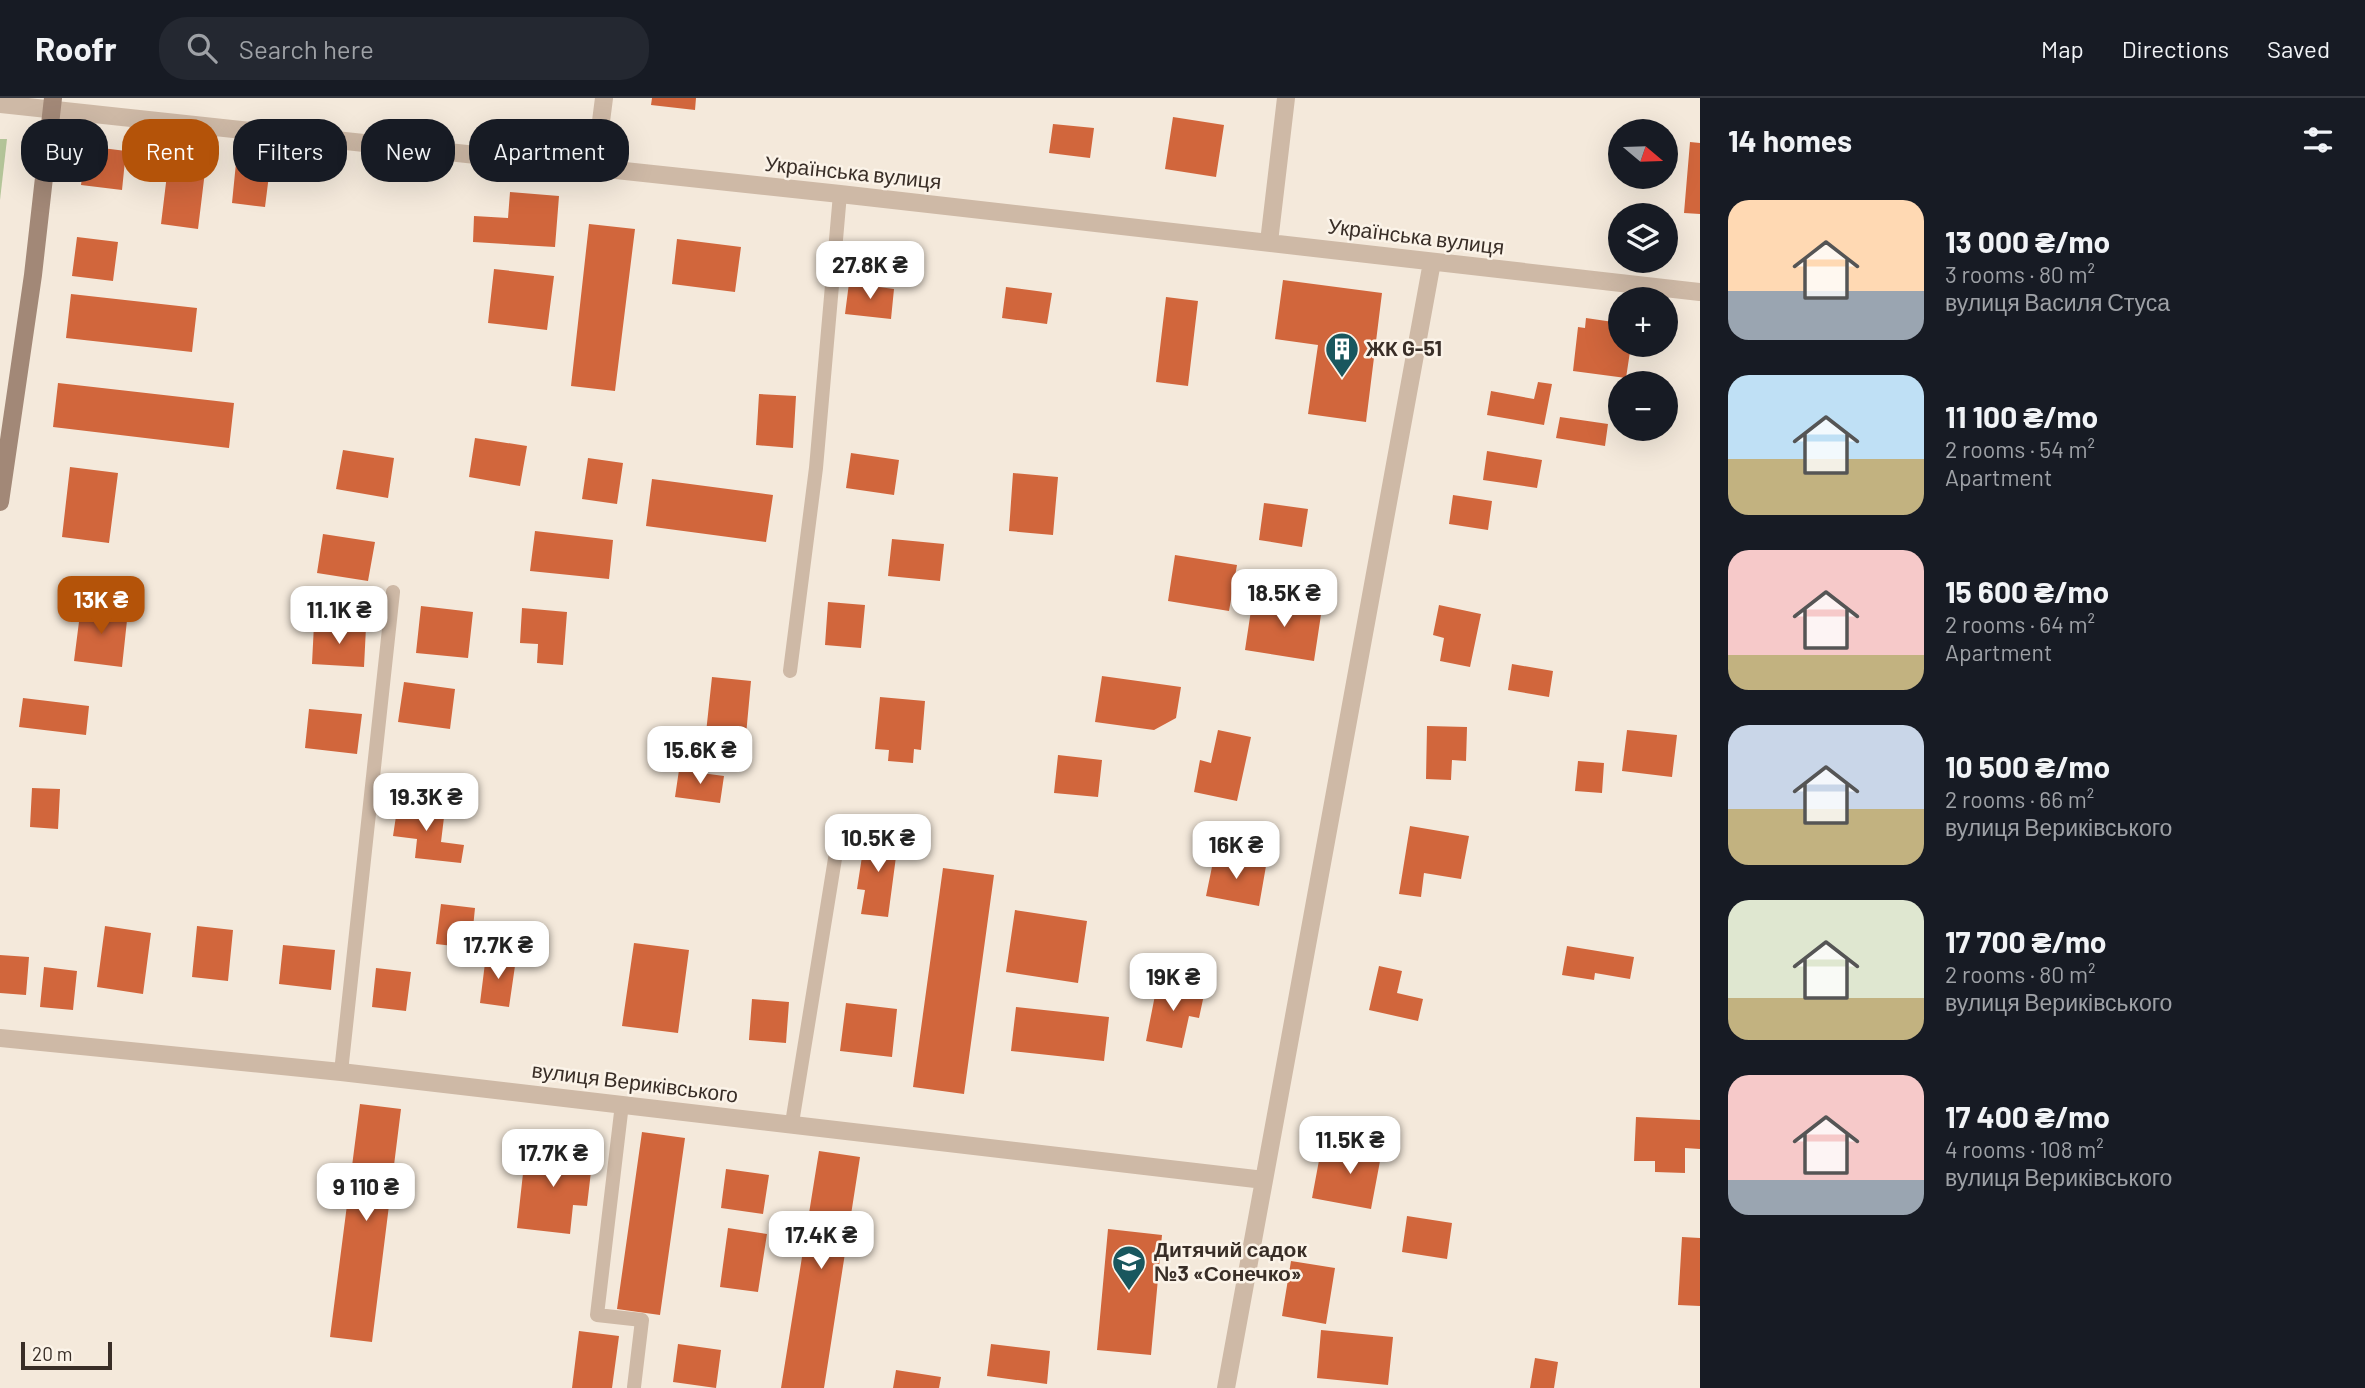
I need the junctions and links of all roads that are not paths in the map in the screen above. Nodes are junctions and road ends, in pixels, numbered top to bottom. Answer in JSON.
{"nodes":[{"id":1,"x":604,"y":98,"type":"edge"},
{"id":2,"x":1286,"y":98,"type":"edge"},
{"id":3,"x":0,"y":104,"type":"edge"},
{"id":4,"x":53,"y":104,"type":"edge"},
{"id":5,"x":601,"y":119,"type":"edge"},
{"id":6,"x":469,"y":153,"type":"edge"},
{"id":7,"x":629,"y":172,"type":"edge"},
{"id":8,"x":840,"y":194,"type":"junction"},
{"id":9,"x":1269,"y":243,"type":"junction"},
{"id":10,"x":1432,"y":262,"type":"junction"},
{"id":11,"x":1700,"y":292,"type":"edge"},
{"id":12,"x":0,"y":502,"type":"edge"},
{"id":13,"x":393,"y":592,"type":"dead end"},
{"id":14,"x":790,"y":671,"type":"dead end"},
{"id":15,"x":839,"y":834,"type":"dead end"},
{"id":16,"x":0,"y":1038,"type":"edge"},
{"id":17,"x":341,"y":1072,"type":"junction"},
{"id":18,"x":622,"y":1104,"type":"junction"},
{"id":19,"x":792,"y":1123,"type":"junction"},
{"id":20,"x":1265,"y":1180,"type":"junction"},
{"id":21,"x":634,"y":1387,"type":"edge"},
{"id":22,"x":1226,"y":1388,"type":"edge"}],
"edges":[{"from":1,"to":5,"type":"street"},
{"from":2,"to":9,"type":"street"},
{"from":3,"to":4,"type":"street","name":"Українська вулиця"},
{"from":4,"to":6,"type":"street","name":"Українська вулиця"},
{"from":4,"to":12,"type":"street"},
{"from":7,"to":8,"type":"street","name":"Українська вулиця"},
{"from":8,"to":9,"type":"street","name":"Українська вулиця"},
{"from":8,"to":14,"type":"lane"},
{"from":9,"to":10,"type":"street","name":"Українська вулиця"},
{"from":10,"to":11,"type":"street","name":"Українська вулиця"},
{"from":10,"to":20,"type":"street"},
{"from":13,"to":17,"type":"lane"},
{"from":15,"to":19,"type":"lane"},
{"from":16,"to":17,"type":"street","name":"вулиця Вериківського"},
{"from":17,"to":18,"type":"street","name":"вулиця Вериківського"},
{"from":18,"to":19,"type":"street","name":"вулиця Вериківського"},
{"from":18,"to":21,"type":"lane"},
{"from":19,"to":20,"type":"street","name":"вулиця Вериківського"},
{"from":20,"to":22,"type":"street"}]}
